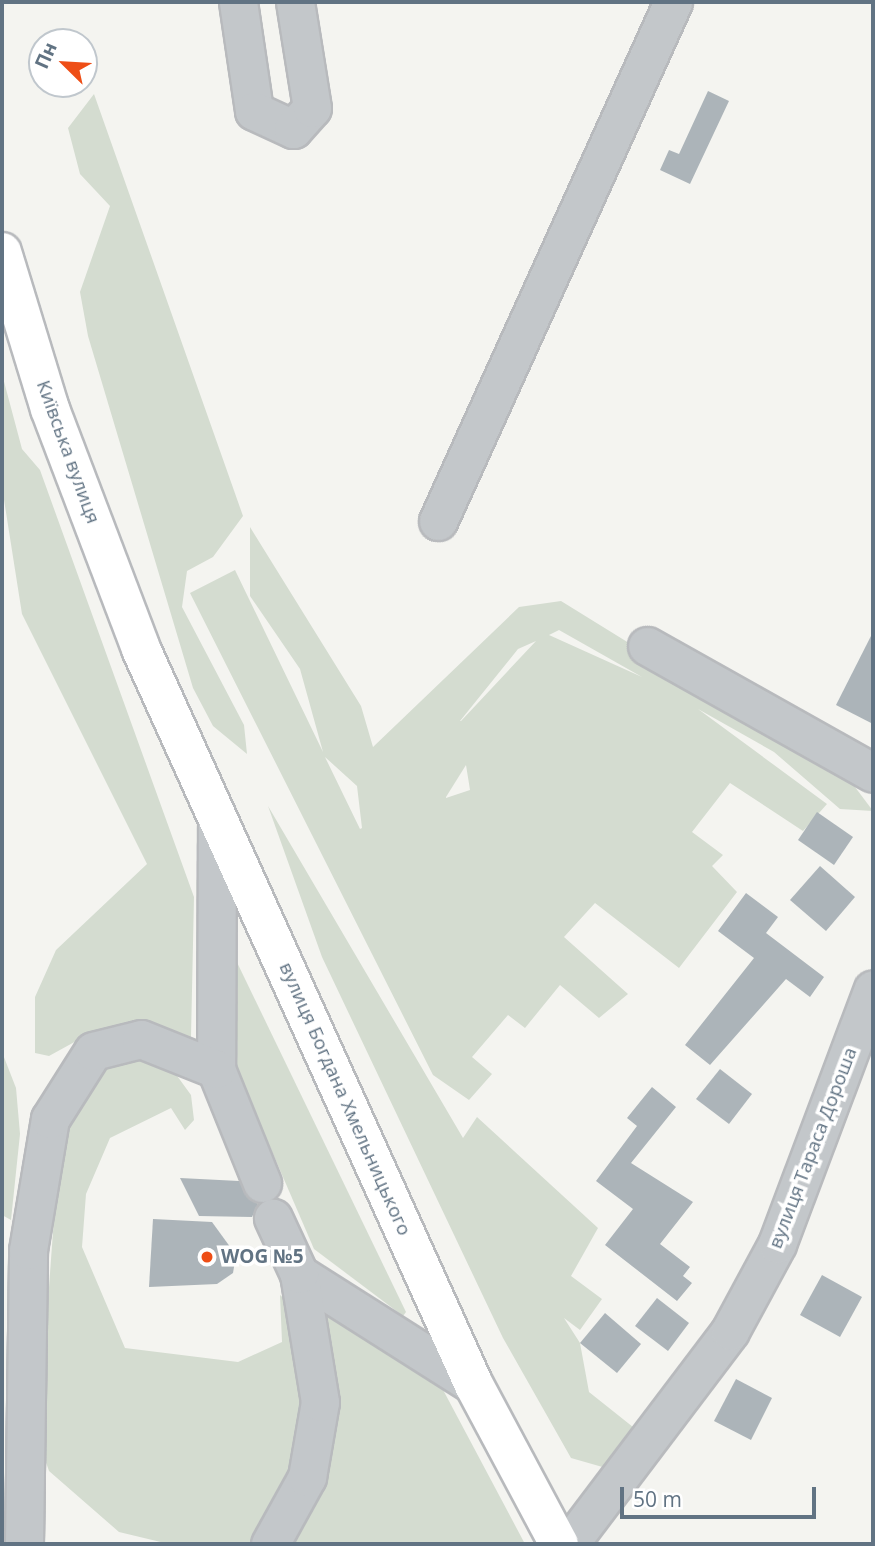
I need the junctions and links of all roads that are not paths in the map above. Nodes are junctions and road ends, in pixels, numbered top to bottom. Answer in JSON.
{"nodes":[{"id":1,"x":238,"y":2,"type":"edge"},
{"id":2,"x":295,"y":2,"type":"edge"},
{"id":3,"x":673,"y":2,"type":"edge"},
{"id":4,"x":2,"y":252,"type":"edge"},
{"id":5,"x":438,"y":521,"type":"dead end"},
{"id":6,"x":647,"y":646,"type":"dead end"},
{"id":7,"x":141,"y":649,"type":"joint"},
{"id":8,"x":873,"y":773,"type":"edge"},
{"id":9,"x":217,"y":817,"type":"junction"},
{"id":10,"x":873,"y":989,"type":"edge"},
{"id":11,"x":216,"y":1069,"type":"junction"},
{"id":12,"x":262,"y":1183,"type":"dead end"},
{"id":13,"x":273,"y":1218,"type":"dead end"},
{"id":14,"x":15,"y":1241,"type":"edge"},
{"id":15,"x":299,"y":1274,"type":"junction"},
{"id":16,"x":474,"y":1385,"type":"junction"},
{"id":17,"x":24,"y":1544,"type":"edge"},
{"id":18,"x":270,"y":1544,"type":"edge"},
{"id":19,"x":559,"y":1544,"type":"edge"},
{"id":20,"x":569,"y":1544,"type":"edge"}],
"edges":[{"from":1,"to":2,"type":"street"},
{"from":3,"to":5,"type":"street"},
{"from":4,"to":7,"type":"highway","name":"Київська вулиця"},
{"from":6,"to":8,"type":"street"},
{"from":7,"to":9,"type":"highway","name":"вулиця Богдана Хмельницького"},
{"from":9,"to":11,"type":"street"},
{"from":9,"to":16,"type":"highway","name":"вулиця Богдана Хмельницького"},
{"from":10,"to":20,"type":"street","name":"вулиця Тараса Дороша"},
{"from":11,"to":12,"type":"street"},
{"from":11,"to":14,"type":"street"},
{"from":13,"to":15,"type":"street"},
{"from":14,"to":17,"type":"street"},
{"from":15,"to":16,"type":"street"},
{"from":15,"to":18,"type":"street"},
{"from":16,"to":19,"type":"highway","name":"вулиця Богдана Хмельницького"}]}
